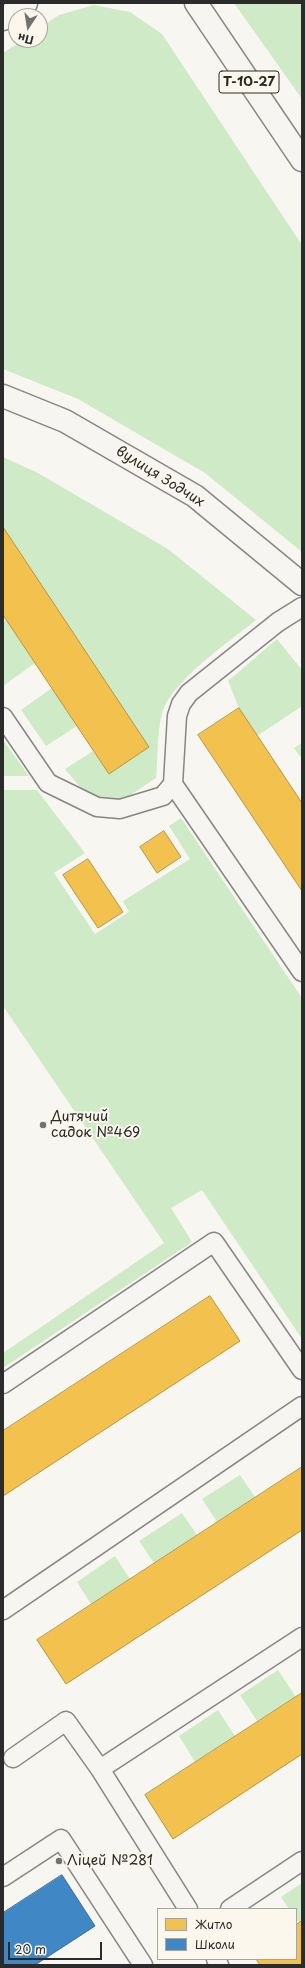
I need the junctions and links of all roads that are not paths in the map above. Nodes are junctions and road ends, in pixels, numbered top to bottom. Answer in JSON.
{"nodes":[{"id":1,"x":26,"y":3,"type":"edge"},
{"id":2,"x":196,"y":3,"type":"edge"},
{"id":3,"x":3,"y":19,"type":"edge"},
{"id":4,"x":302,"y":160,"type":"edge"},
{"id":5,"x":3,"y":396,"type":"edge"},
{"id":6,"x":302,"y":584,"type":"edge"},
{"id":7,"x":302,"y":607,"type":"edge"},
{"id":8,"x":3,"y":717,"type":"edge"},
{"id":9,"x":173,"y":784,"type":"junction"},
{"id":10,"x":302,"y":972,"type":"edge"},
{"id":11,"x":302,"y":1370,"type":"edge"},
{"id":12,"x":3,"y":1384,"type":"edge"},
{"id":13,"x":302,"y":1406,"type":"edge"},
{"id":14,"x":3,"y":1610,"type":"edge"},
{"id":15,"x":302,"y":1637,"type":"edge"},
{"id":16,"x":14,"y":1758,"type":"dead end"},
{"id":17,"x":100,"y":1769,"type":"junction"},
{"id":18,"x":302,"y":1861,"type":"edge"},
{"id":19,"x":3,"y":1877,"type":"edge"},
{"id":20,"x":187,"y":1908,"type":"edge"},
{"id":21,"x":232,"y":1908,"type":"edge"},
{"id":22,"x":143,"y":1965,"type":"edge"}],
"edges":[{"from":1,"to":3,"type":"main road"},
{"from":2,"to":4,"type":"main road","number":"Т-10-27"},
{"from":5,"to":6,"type":"main road","name":"вулиця Зодчих"},
{"from":7,"to":9,"type":"lane"},
{"from":8,"to":9,"type":"lane"},
{"from":9,"to":10,"type":"lane"},
{"from":11,"to":12,"type":"lane"},
{"from":13,"to":14,"type":"lane"},
{"from":15,"to":17,"type":"lane"},
{"from":16,"to":17,"type":"lane"},
{"from":17,"to":20,"type":"lane"},
{"from":18,"to":21,"type":"lane"},
{"from":19,"to":22,"type":"lane"}]}
